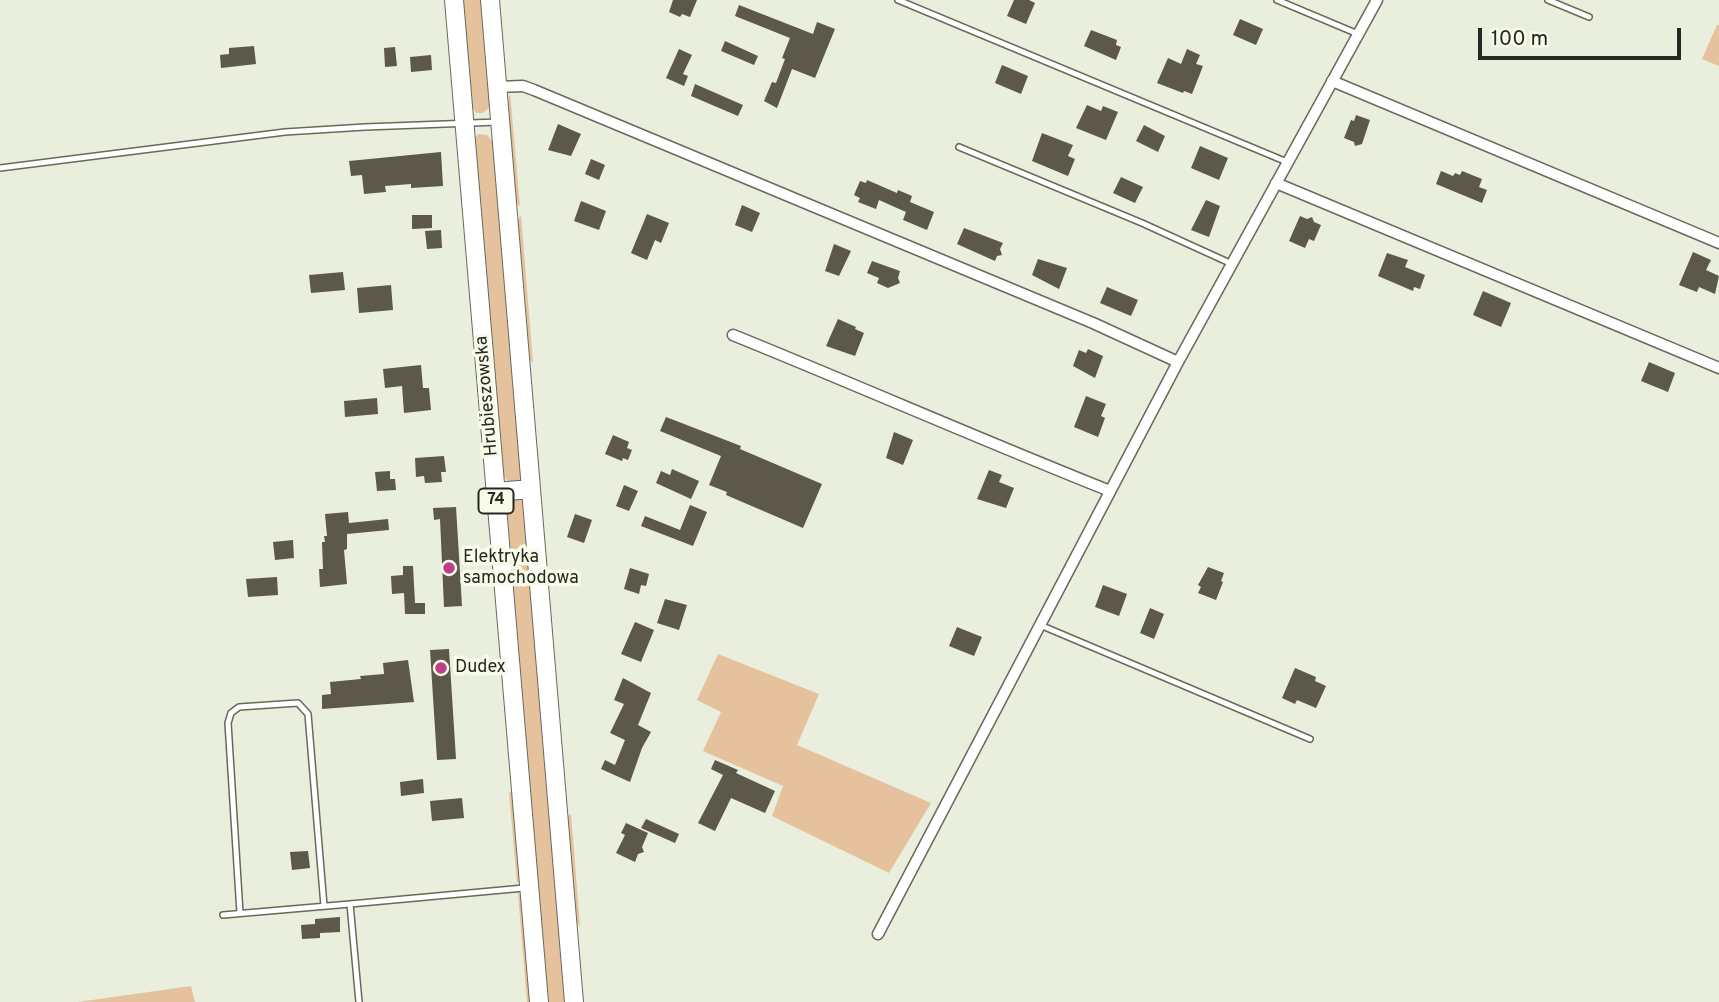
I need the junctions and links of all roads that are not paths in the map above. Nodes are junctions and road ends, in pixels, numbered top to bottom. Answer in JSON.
{"nodes":[{"id":1,"x":454,"y":0,"type":"edge"},
{"id":2,"x":490,"y":0,"type":"edge"},
{"id":3,"x":898,"y":0,"type":"edge"},
{"id":4,"x":1277,"y":0,"type":"edge"},
{"id":5,"x":1377,"y":0,"type":"edge"},
{"id":6,"x":1548,"y":0,"type":"edge"},
{"id":7,"x":1589,"y":17,"type":"dead end"},
{"id":8,"x":1358,"y":34,"type":"junction"},
{"id":9,"x":1332,"y":81,"type":"junction"},
{"id":10,"x":497,"y":87,"type":"junction"},
{"id":11,"x":500,"y":122,"type":"junction"},
{"id":12,"x":465,"y":124,"type":"junction"},
{"id":13,"x":959,"y":147,"type":"dead end"},
{"id":14,"x":1287,"y":162,"type":"junction"},
{"id":15,"x":0,"y":167,"type":"edge"},
{"id":16,"x":1276,"y":183,"type":"junction"},
{"id":17,"x":1719,"y":243,"type":"edge"},
{"id":18,"x":1232,"y":264,"type":"junction"},
{"id":19,"x":733,"y":335,"type":"dead end"},
{"id":20,"x":1178,"y":362,"type":"junction"},
{"id":21,"x":1719,"y":368,"type":"edge"},
{"id":22,"x":531,"y":489,"type":"junction"},
{"id":23,"x":1110,"y":491,"type":"junction"},
{"id":24,"x":496,"y":492,"type":"junction"},
{"id":25,"x":1040,"y":625,"type":"junction"},
{"id":26,"x":1310,"y":739,"type":"dead end"},
{"id":27,"x":529,"y":887,"type":"junction"},
{"id":28,"x":350,"y":904,"type":"junction"},
{"id":29,"x":324,"y":906,"type":"junction"},
{"id":30,"x":240,"y":913,"type":"junction"},
{"id":31,"x":223,"y":915,"type":"dead end"},
{"id":32,"x":878,"y":934,"type":"dead end"},
{"id":33,"x":359,"y":1002,"type":"edge"},
{"id":34,"x":539,"y":1002,"type":"edge"},
{"id":35,"x":574,"y":1002,"type":"edge"}],
"edges":[{"from":1,"to":12,"type":"main road","name":"Hrubieszowska","number":"74"},
{"from":2,"to":10,"type":"main road","name":"Hrubieszowska","number":"74"},
{"from":3,"to":14,"type":"lane"},
{"from":4,"to":8,"type":"lane"},
{"from":5,"to":8,"type":"street"},
{"from":6,"to":7,"type":"lane"},
{"from":8,"to":9,"type":"street"},
{"from":9,"to":14,"type":"street"},
{"from":9,"to":17,"type":"street"},
{"from":10,"to":11,"type":"main road","name":"Hrubieszowska","number":"74"},
{"from":10,"to":20,"type":"street"},
{"from":11,"to":12,"type":"lane"},
{"from":11,"to":22,"type":"main road","name":"Hrubieszowska","number":"74"},
{"from":12,"to":15,"type":"lane"},
{"from":12,"to":24,"type":"main road","name":"Hrubieszowska","number":"74"},
{"from":13,"to":18,"type":"lane"},
{"from":14,"to":16,"type":"street"},
{"from":16,"to":18,"type":"street"},
{"from":16,"to":21,"type":"street"},
{"from":18,"to":20,"type":"street"},
{"from":19,"to":23,"type":"street"},
{"from":20,"to":23,"type":"street"},
{"from":22,"to":24,"type":"main road"},
{"from":22,"to":35,"type":"main road","name":"Hrubieszowska","number":"74"},
{"from":23,"to":25,"type":"street"},
{"from":24,"to":27,"type":"main road","name":"Hrubieszowska","number":"74"},
{"from":25,"to":26,"type":"lane"},
{"from":25,"to":32,"type":"street"},
{"from":27,"to":28,"type":"lane"},
{"from":27,"to":34,"type":"main road","name":"Hrubieszowska","number":"74"},
{"from":28,"to":29,"type":"lane"},
{"from":28,"to":33,"type":"lane"},
{"from":29,"to":30,"type":"lane"},
{"from":29,"to":30,"type":"lane"},
{"from":30,"to":31,"type":"lane"}]}
